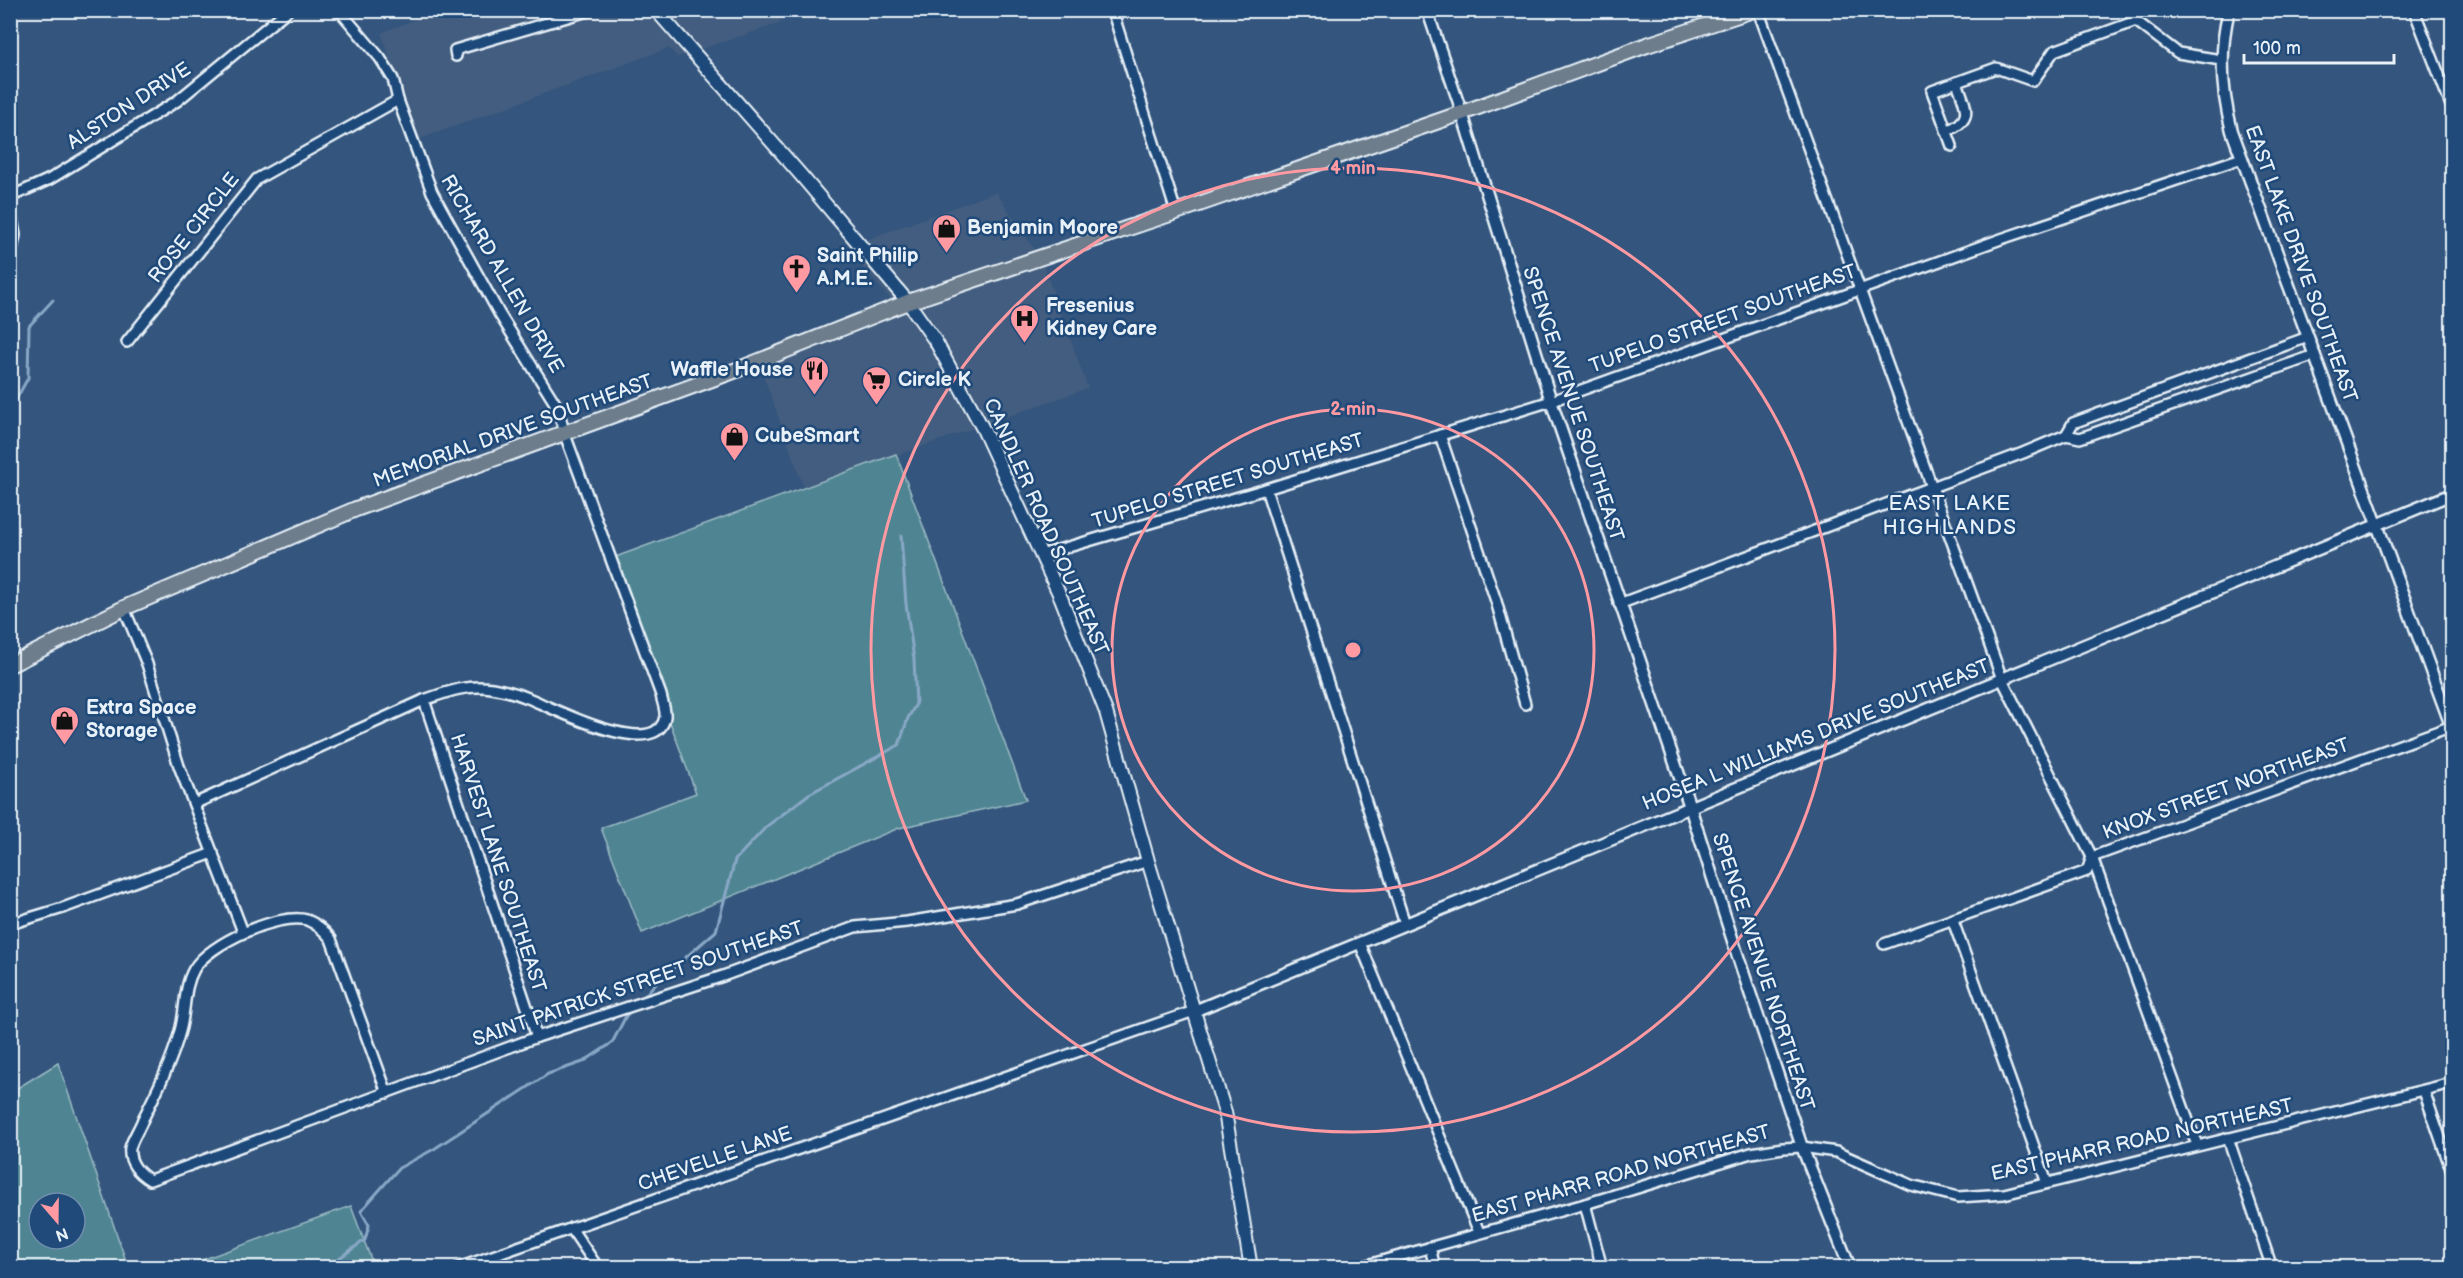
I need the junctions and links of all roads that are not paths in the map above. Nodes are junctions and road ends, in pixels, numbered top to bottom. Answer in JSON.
{"nodes":[{"id":1,"x":288,"y":10,"type":"edge"},
{"id":2,"x":339,"y":10,"type":"edge"},
{"id":3,"x":591,"y":10,"type":"edge"},
{"id":4,"x":656,"y":10,"type":"edge"},
{"id":5,"x":1112,"y":10,"type":"edge"},
{"id":6,"x":1427,"y":10,"type":"edge"},
{"id":7,"x":1755,"y":10,"type":"edge"},
{"id":8,"x":2229,"y":10,"type":"edge"},
{"id":9,"x":2414,"y":10,"type":"edge"},
{"id":10,"x":456,"y":56,"type":"dead end"},
{"id":11,"x":2221,"y":60,"type":"junction"},
{"id":12,"x":1957,"y":82,"type":"junction"},
{"id":13,"x":2451,"y":98,"type":"edge"},
{"id":14,"x":398,"y":100,"type":"junction"},
{"id":15,"x":2452,"y":108,"type":"edge"},
{"id":16,"x":1462,"y":113,"type":"junction"},
{"id":17,"x":1946,"y":131,"type":"junction"},
{"id":18,"x":1952,"y":146,"type":"dead end"},
{"id":19,"x":2242,"y":158,"type":"junction"},
{"id":20,"x":10,"y":196,"type":"edge"},
{"id":21,"x":10,"y":207,"type":"edge"},
{"id":22,"x":1176,"y":212,"type":"junction"},
{"id":23,"x":10,"y":261,"type":"edge"},
{"id":24,"x":1861,"y":288,"type":"junction"},
{"id":25,"x":908,"y":302,"type":"junction"},
{"id":26,"x":2308,"y":337,"type":"junction"},
{"id":27,"x":127,"y":342,"type":"dead end"},
{"id":28,"x":2315,"y":355,"type":"junction"},
{"id":29,"x":1551,"y":401,"type":"junction"},
{"id":30,"x":564,"y":432,"type":"junction"},
{"id":31,"x":1440,"y":435,"type":"junction"},
{"id":32,"x":2066,"y":435,"type":"junction"},
{"id":33,"x":1933,"y":486,"type":"junction"},
{"id":34,"x":1266,"y":489,"type":"junction"},
{"id":35,"x":2452,"y":494,"type":"edge"},
{"id":36,"x":2377,"y":524,"type":"junction"},
{"id":37,"x":1041,"y":555,"type":"junction"},
{"id":38,"x":1619,"y":604,"type":"junction"},
{"id":39,"x":124,"y":608,"type":"junction"},
{"id":40,"x":10,"y":665,"type":"edge"},
{"id":41,"x":2002,"y":679,"type":"junction"},
{"id":42,"x":424,"y":700,"type":"junction"},
{"id":43,"x":1525,"y":704,"type":"dead end"},
{"id":44,"x":2452,"y":727,"type":"edge"},
{"id":45,"x":194,"y":804,"type":"junction"},
{"id":46,"x":1690,"y":807,"type":"junction"},
{"id":47,"x":213,"y":853,"type":"junction"},
{"id":48,"x":2092,"y":857,"type":"junction"},
{"id":49,"x":1148,"y":861,"type":"junction"},
{"id":50,"x":1953,"y":921,"type":"junction"},
{"id":51,"x":10,"y":924,"type":"edge"},
{"id":52,"x":1405,"y":924,"type":"junction"},
{"id":53,"x":243,"y":932,"type":"junction"},
{"id":54,"x":1360,"y":943,"type":"junction"},
{"id":55,"x":1884,"y":944,"type":"dead end"},
{"id":56,"x":1194,"y":1011,"type":"junction"},
{"id":57,"x":537,"y":1037,"type":"junction"},
{"id":58,"x":2452,"y":1083,"type":"edge"},
{"id":59,"x":2424,"y":1091,"type":"junction"},
{"id":60,"x":387,"y":1093,"type":"junction"},
{"id":61,"x":2228,"y":1138,"type":"junction"},
{"id":62,"x":2197,"y":1145,"type":"junction"},
{"id":63,"x":1802,"y":1148,"type":"junction"},
{"id":64,"x":2452,"y":1172,"type":"edge"},
{"id":65,"x":2047,"y":1183,"type":"junction"},
{"id":66,"x":1585,"y":1203,"type":"junction"},
{"id":67,"x":571,"y":1228,"type":"junction"},
{"id":68,"x":1479,"y":1232,"type":"junction"},
{"id":69,"x":1430,"y":1247,"type":"junction"},
{"id":70,"x":458,"y":1268,"type":"edge"},
{"id":71,"x":598,"y":1268,"type":"edge"},
{"id":72,"x":1251,"y":1268,"type":"edge"},
{"id":73,"x":1357,"y":1268,"type":"edge"},
{"id":74,"x":1435,"y":1268,"type":"edge"},
{"id":75,"x":1602,"y":1268,"type":"edge"},
{"id":76,"x":1850,"y":1268,"type":"edge"},
{"id":77,"x":2272,"y":1268,"type":"edge"}],
"edges":[{"from":1,"to":20,"type":"street","name":"ALSTON DRIVE"},
{"from":2,"to":14,"type":"street","name":"RICHARD ALLEN DRIVE"},
{"from":3,"to":10,"type":"street"},
{"from":4,"to":25,"type":"main road","name":"CANDLER ROAD SOUTHEAST"},
{"from":5,"to":22,"type":"street"},
{"from":6,"to":16,"type":"street","name":"SPENCE AVENUE SOUTHEAST"},
{"from":7,"to":16,"type":"main road","name":"MEMORIAL DRIVE SOUTHEAST"},
{"from":7,"to":24,"type":"street"},
{"from":8,"to":11,"type":"street","name":"EAST LAKE DRIVE SOUTHEAST"},
{"from":9,"to":13,"type":"street"},
{"from":11,"to":12,"type":"street"},
{"from":11,"to":19,"type":"street","name":"EAST LAKE DRIVE SOUTHEAST"},
{"from":12,"to":17,"type":"street"},
{"from":12,"to":17,"type":"street"},
{"from":13,"to":15,"type":"street"},
{"from":14,"to":27,"type":"street","name":"ROSE CIRCLE"},
{"from":14,"to":30,"type":"street","name":"RICHARD ALLEN DRIVE"},
{"from":16,"to":22,"type":"main road","name":"MEMORIAL DRIVE SOUTHEAST"},
{"from":16,"to":29,"type":"street","name":"SPENCE AVENUE SOUTHEAST"},
{"from":17,"to":18,"type":"street"},
{"from":19,"to":24,"type":"street","name":"TUPELO STREET SOUTHEAST"},
{"from":19,"to":26,"type":"street","name":"EAST LAKE DRIVE SOUTHEAST"},
{"from":21,"to":23,"type":"street"},
{"from":22,"to":25,"type":"main road","name":"MEMORIAL DRIVE SOUTHEAST"},
{"from":24,"to":29,"type":"street","name":"TUPELO STREET SOUTHEAST"},
{"from":24,"to":33,"type":"street"},
{"from":25,"to":30,"type":"main road","name":"MEMORIAL DRIVE SOUTHEAST"},
{"from":25,"to":37,"type":"main road","name":"CANDLER ROAD SOUTHEAST"},
{"from":26,"to":28,"type":"street","name":"EAST LAKE DRIVE SOUTHEAST"},
{"from":26,"to":32,"type":"street"},
{"from":28,"to":32,"type":"street"},
{"from":28,"to":36,"type":"street","name":"EAST LAKE DRIVE SOUTHEAST"},
{"from":29,"to":31,"type":"street","name":"TUPELO STREET SOUTHEAST"},
{"from":29,"to":38,"type":"street","name":"SPENCE AVENUE SOUTHEAST"},
{"from":30,"to":39,"type":"main road","name":"MEMORIAL DRIVE SOUTHEAST"},
{"from":30,"to":42,"type":"street","name":"RICHARD ALLEN DRIVE"},
{"from":31,"to":34,"type":"street","name":"TUPELO STREET SOUTHEAST"},
{"from":31,"to":43,"type":"street"},
{"from":32,"to":33,"type":"street"},
{"from":33,"to":38,"type":"street"},
{"from":33,"to":41,"type":"street"},
{"from":34,"to":37,"type":"street","name":"TUPELO STREET SOUTHEAST"},
{"from":34,"to":52,"type":"street"},
{"from":35,"to":36,"type":"street","name":"HOSEA L WILLIAMS DRIVE SOUTHEAST"},
{"from":36,"to":41,"type":"street","name":"HOSEA L WILLIAMS DRIVE SOUTHEAST"},
{"from":36,"to":44,"type":"street","name":"EAST LAKE DRIVE SOUTHEAST"},
{"from":37,"to":49,"type":"main road","name":"CANDLER ROAD SOUTHEAST"},
{"from":38,"to":46,"type":"street","name":"SPENCE AVENUE SOUTHEAST"},
{"from":39,"to":40,"type":"main road","name":"MEMORIAL DRIVE SOUTHEAST"},
{"from":39,"to":45,"type":"street"},
{"from":41,"to":46,"type":"street","name":"HOSEA L WILLIAMS DRIVE SOUTHEAST"},
{"from":41,"to":48,"type":"street"},
{"from":42,"to":45,"type":"street"},
{"from":42,"to":57,"type":"street","name":"HARVEST LANE SOUTHEAST"},
{"from":44,"to":48,"type":"street","name":"KNOX STREET NORTHEAST"},
{"from":45,"to":47,"type":"street"},
{"from":46,"to":52,"type":"street","name":"HOSEA L WILLIAMS DRIVE SOUTHEAST"},
{"from":46,"to":63,"type":"street","name":"SPENCE AVENUE NORTHEAST"},
{"from":47,"to":51,"type":"street"},
{"from":47,"to":53,"type":"street"},
{"from":48,"to":50,"type":"street","name":"KNOX STREET NORTHEAST"},
{"from":48,"to":62,"type":"street"},
{"from":49,"to":56,"type":"main road","name":"CANDLER ROAD SOUTHEAST"},
{"from":49,"to":57,"type":"street","name":"SAINT PATRICK STREET SOUTHEAST"},
{"from":50,"to":55,"type":"street","name":"KNOX STREET NORTHEAST"},
{"from":50,"to":65,"type":"street"},
{"from":52,"to":54,"type":"street","name":"HOSEA L WILLIAMS DRIVE SOUTHEAST"},
{"from":53,"to":60,"type":"street"},
{"from":53,"to":60,"type":"street","name":"SAINT PATRICK STREET SOUTHEAST"},
{"from":54,"to":56,"type":"street","name":"HOSEA L WILLIAMS DRIVE SOUTHEAST"},
{"from":54,"to":68,"type":"street"},
{"from":56,"to":67,"type":"street","name":"CHEVELLE LANE"},
{"from":56,"to":72,"type":"main road","name":"CANDLER ROAD SOUTHEAST"},
{"from":57,"to":60,"type":"street","name":"SAINT PATRICK STREET SOUTHEAST"},
{"from":58,"to":59,"type":"street","name":"EAST PHARR ROAD NORTHEAST"},
{"from":59,"to":61,"type":"street","name":"EAST PHARR ROAD NORTHEAST"},
{"from":59,"to":64,"type":"street"},
{"from":61,"to":62,"type":"street","name":"EAST PHARR ROAD NORTHEAST"},
{"from":61,"to":77,"type":"street"},
{"from":62,"to":65,"type":"street","name":"EAST PHARR ROAD NORTHEAST"},
{"from":63,"to":65,"type":"street","name":"EAST PHARR ROAD NORTHEAST"},
{"from":63,"to":66,"type":"street","name":"EAST PHARR ROAD NORTHEAST"},
{"from":63,"to":76,"type":"street","name":"SPENCE AVENUE NORTHEAST"},
{"from":66,"to":68,"type":"street","name":"EAST PHARR ROAD NORTHEAST"},
{"from":66,"to":75,"type":"street"},
{"from":67,"to":70,"type":"street","name":"CHEVELLE LANE"},
{"from":67,"to":71,"type":"street"},
{"from":68,"to":69,"type":"street","name":"EAST PHARR ROAD NORTHEAST"},
{"from":69,"to":73,"type":"street","name":"EAST PHARR ROAD NORTHEAST"},
{"from":69,"to":74,"type":"street"}]}
